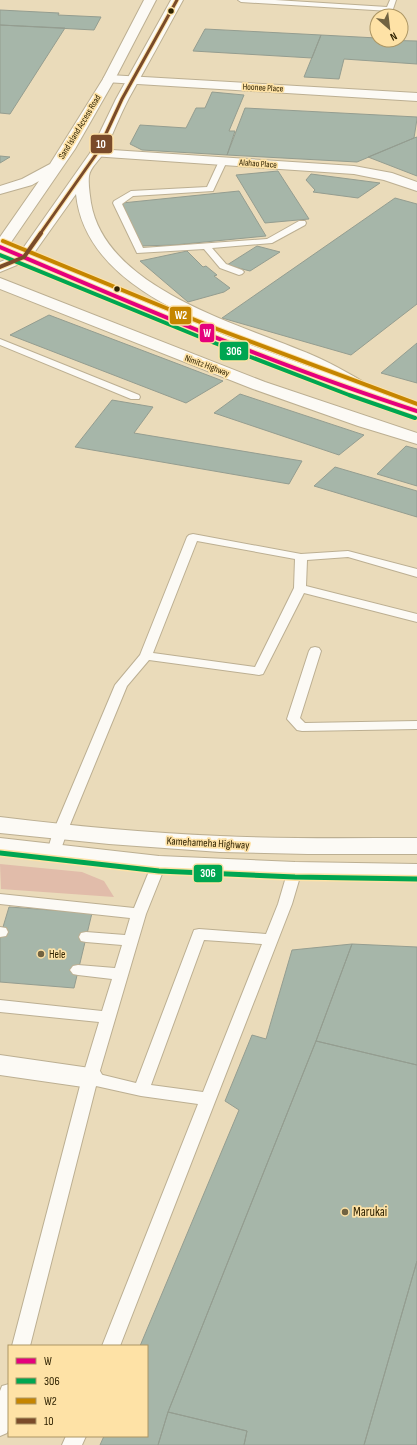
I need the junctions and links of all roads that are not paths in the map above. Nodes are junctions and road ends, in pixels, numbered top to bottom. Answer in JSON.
{"nodes":[{"id":1,"x":150,"y":0,"type":"edge"},
{"id":2,"x":178,"y":0,"type":"edge"},
{"id":3,"x":241,"y":0,"type":"edge"},
{"id":4,"x":394,"y":0,"type":"edge"},
{"id":5,"x":144,"y":62,"type":"junction"},
{"id":6,"x":109,"y":79,"type":"junction"},
{"id":7,"x":134,"y":81,"type":"junction"},
{"id":8,"x":178,"y":84,"type":"junction"},
{"id":9,"x":417,"y":97,"type":"edge"},
{"id":10,"x":122,"y":98,"type":"junction"},
{"id":11,"x":96,"y":153,"type":"junction"},
{"id":12,"x":224,"y":161,"type":"junction"},
{"id":13,"x":57,"y":166,"type":"junction"},
{"id":14,"x":82,"y":174,"type":"junction"},
{"id":15,"x":417,"y":187,"type":"edge"},
{"id":16,"x":0,"y":190,"type":"edge"},
{"id":17,"x":302,"y":223,"type":"dead end"},
{"id":18,"x":206,"y":246,"type":"junction"},
{"id":19,"x":0,"y":247,"type":"edge"},
{"id":20,"x":24,"y":257,"type":"junction"},
{"id":21,"x":0,"y":267,"type":"edge"},
{"id":22,"x":239,"y":272,"type":"dead end"},
{"id":23,"x":0,"y":283,"type":"edge"},
{"id":24,"x":0,"y":342,"type":"edge"},
{"id":25,"x":135,"y":397,"type":"dead end"},
{"id":26,"x":385,"y":401,"type":"junction"},
{"id":27,"x":417,"y":411,"type":"edge"},
{"id":28,"x":417,"y":439,"type":"edge"},
{"id":29,"x":301,"y":557,"type":"junction"},
{"id":30,"x":417,"y":573,"type":"edge"},
{"id":31,"x":300,"y":588,"type":"junction"},
{"id":32,"x":417,"y":618,"type":"edge"},
{"id":33,"x":315,"y":651,"type":"dead end"},
{"id":34,"x":146,"y":656,"type":"junction"},
{"id":35,"x":417,"y":725,"type":"edge"},
{"id":36,"x":0,"y":825,"type":"edge"},
{"id":37,"x":57,"y":842,"type":"junction"},
{"id":38,"x":0,"y":846,"type":"edge"},
{"id":39,"x":417,"y":846,"type":"edge"},
{"id":40,"x":159,"y":864,"type":"junction"},
{"id":41,"x":295,"y":870,"type":"junction"},
{"id":42,"x":417,"y":872,"type":"edge"},
{"id":43,"x":0,"y":900,"type":"edge"},
{"id":44,"x":139,"y":914,"type":"junction"},
{"id":45,"x":86,"y":937,"type":"dead end"},
{"id":46,"x":271,"y":940,"type":"junction"},
{"id":47,"x":131,"y":941,"type":"junction"},
{"id":48,"x":78,"y":970,"type":"dead end"},
{"id":49,"x":121,"y":974,"type":"junction"},
{"id":50,"x":0,"y":1006,"type":"edge"},
{"id":51,"x":109,"y":1016,"type":"junction"},
{"id":52,"x":0,"y":1064,"type":"edge"},
{"id":53,"x":90,"y":1078,"type":"junction"},
{"id":54,"x":141,"y":1090,"type":"junction"},
{"id":55,"x":208,"y":1100,"type":"junction"},
{"id":56,"x":21,"y":1345,"type":"edge"},
{"id":57,"x":111,"y":1345,"type":"edge"},
{"id":58,"x":8,"y":1396,"type":"edge"},
{"id":59,"x":0,"y":1427,"type":"edge"}],
"edges":[{"from":1,"to":6,"type":"main road","name":"Sand Island Access Road"},
{"from":2,"to":5,"type":"main road"},
{"from":3,"to":4,"type":"lane"},
{"from":5,"to":7,"type":"main road"},
{"from":5,"to":8,"type":"main road"},
{"from":6,"to":7,"type":"main road","name":"Hoonee Place"},
{"from":6,"to":13,"type":"main road","name":"Sand Island Access Road"},
{"from":7,"to":8,"type":"main road","name":"Hoonee Place"},
{"from":7,"to":10,"type":"main road"},
{"from":8,"to":9,"type":"main road","name":"Hoonee Place"},
{"from":8,"to":10,"type":"main road"},
{"from":10,"to":11,"type":"main road"},
{"from":11,"to":12,"type":"main road","name":"Alahao Place"},
{"from":11,"to":14,"type":"main road"},
{"from":12,"to":15,"type":"main road","name":"Alahao Place"},
{"from":12,"to":18,"type":"lane"},
{"from":13,"to":16,"type":"main road"},
{"from":13,"to":19,"type":"main road","name":"Sand Island Access Road"},
{"from":14,"to":20,"type":"main road"},
{"from":14,"to":26,"type":"main road"},
{"from":17,"to":18,"type":"lane"},
{"from":18,"to":22,"type":"lane"},
{"from":19,"to":20,"type":"main road"},
{"from":20,"to":21,"type":"main road"},
{"from":20,"to":26,"type":"main road"},
{"from":23,"to":28,"type":"main road","name":"Nimitz Highway"},
{"from":24,"to":25,"type":"lane"},
{"from":26,"to":27,"type":"main road"},
{"from":29,"to":30,"type":"lane"},
{"from":29,"to":31,"type":"lane"},
{"from":29,"to":34,"type":"lane"},
{"from":31,"to":32,"type":"lane"},
{"from":31,"to":34,"type":"lane"},
{"from":33,"to":35,"type":"lane"},
{"from":34,"to":37,"type":"lane"},
{"from":36,"to":37,"type":"main road","name":"Kamehameha Highway"},
{"from":37,"to":38,"type":"main road","name":"Kamehameha Highway"},
{"from":37,"to":39,"type":"main road","name":"Kamehameha Highway"},
{"from":37,"to":40,"type":"main road","name":"Kamehameha Highway"},
{"from":40,"to":41,"type":"main road","name":"Kamehameha Highway"},
{"from":40,"to":44,"type":"lane"},
{"from":41,"to":42,"type":"main road","name":"Kamehameha Highway"},
{"from":41,"to":46,"type":"lane"},
{"from":43,"to":44,"type":"lane"},
{"from":44,"to":47,"type":"lane"},
{"from":45,"to":47,"type":"lane"},
{"from":46,"to":54,"type":"lane"},
{"from":46,"to":55,"type":"lane"},
{"from":47,"to":49,"type":"lane"},
{"from":48,"to":49,"type":"lane"},
{"from":49,"to":51,"type":"lane"},
{"from":50,"to":51,"type":"lane"},
{"from":51,"to":53,"type":"lane"},
{"from":52,"to":53,"type":"main road"},
{"from":53,"to":54,"type":"lane"},
{"from":53,"to":56,"type":"lane"},
{"from":54,"to":55,"type":"lane"},
{"from":55,"to":57,"type":"lane"},
{"from":58,"to":59,"type":"lane"}]}
